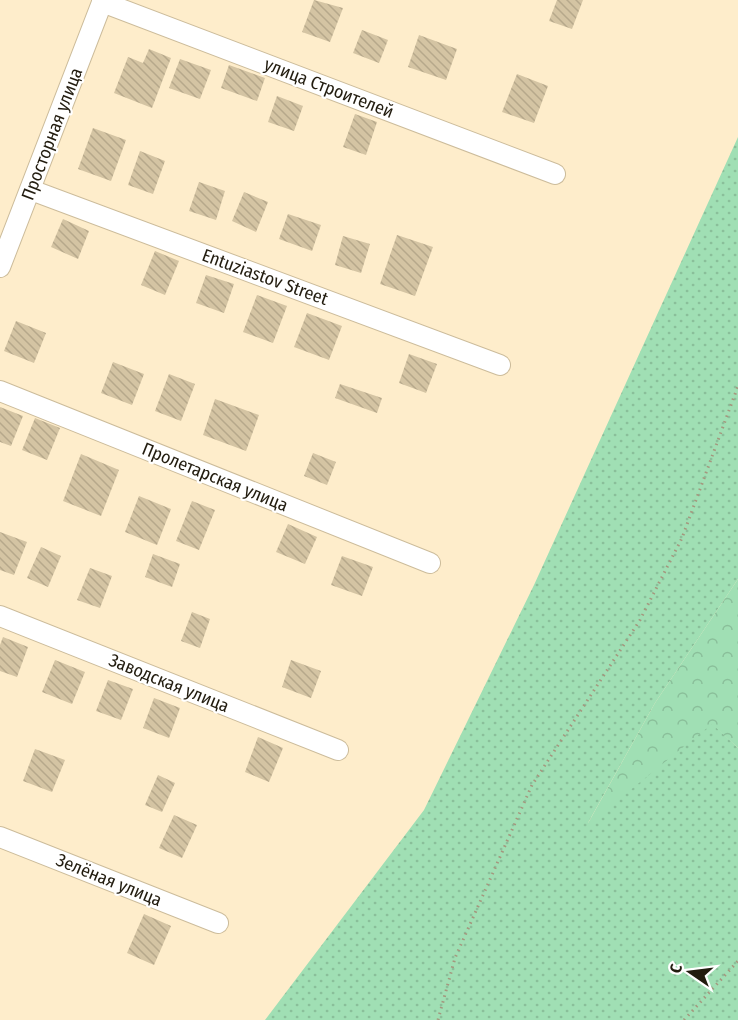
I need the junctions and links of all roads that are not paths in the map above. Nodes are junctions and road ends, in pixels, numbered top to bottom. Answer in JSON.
{"nodes":[{"id":1,"x":103,"y":1,"type":"edge"},
{"id":2,"x":555,"y":174,"type":"dead end"},
{"id":3,"x":31,"y":190,"type":"junction"},
{"id":4,"x":0,"y":267,"type":"edge"},
{"id":5,"x":500,"y":365,"type":"dead end"},
{"id":6,"x":0,"y":391,"type":"edge"},
{"id":7,"x":430,"y":563,"type":"dead end"},
{"id":8,"x":0,"y":616,"type":"edge"},
{"id":9,"x":338,"y":750,"type":"dead end"},
{"id":10,"x":0,"y":837,"type":"edge"},
{"id":11,"x":218,"y":923,"type":"dead end"}],
"edges":[{"from":1,"to":2,"type":"street","name":"улица Строителей"},
{"from":1,"to":3,"type":"street","name":"Просторная улица"},
{"from":3,"to":4,"type":"street","name":"Просторная улица"},
{"from":3,"to":5,"type":"street","name":"Entuziastov Street"},
{"from":6,"to":7,"type":"street","name":"Пролетарская улица"},
{"from":8,"to":9,"type":"street","name":"Заводская улица"},
{"from":10,"to":11,"type":"street","name":"Зелёная улица"}]}
